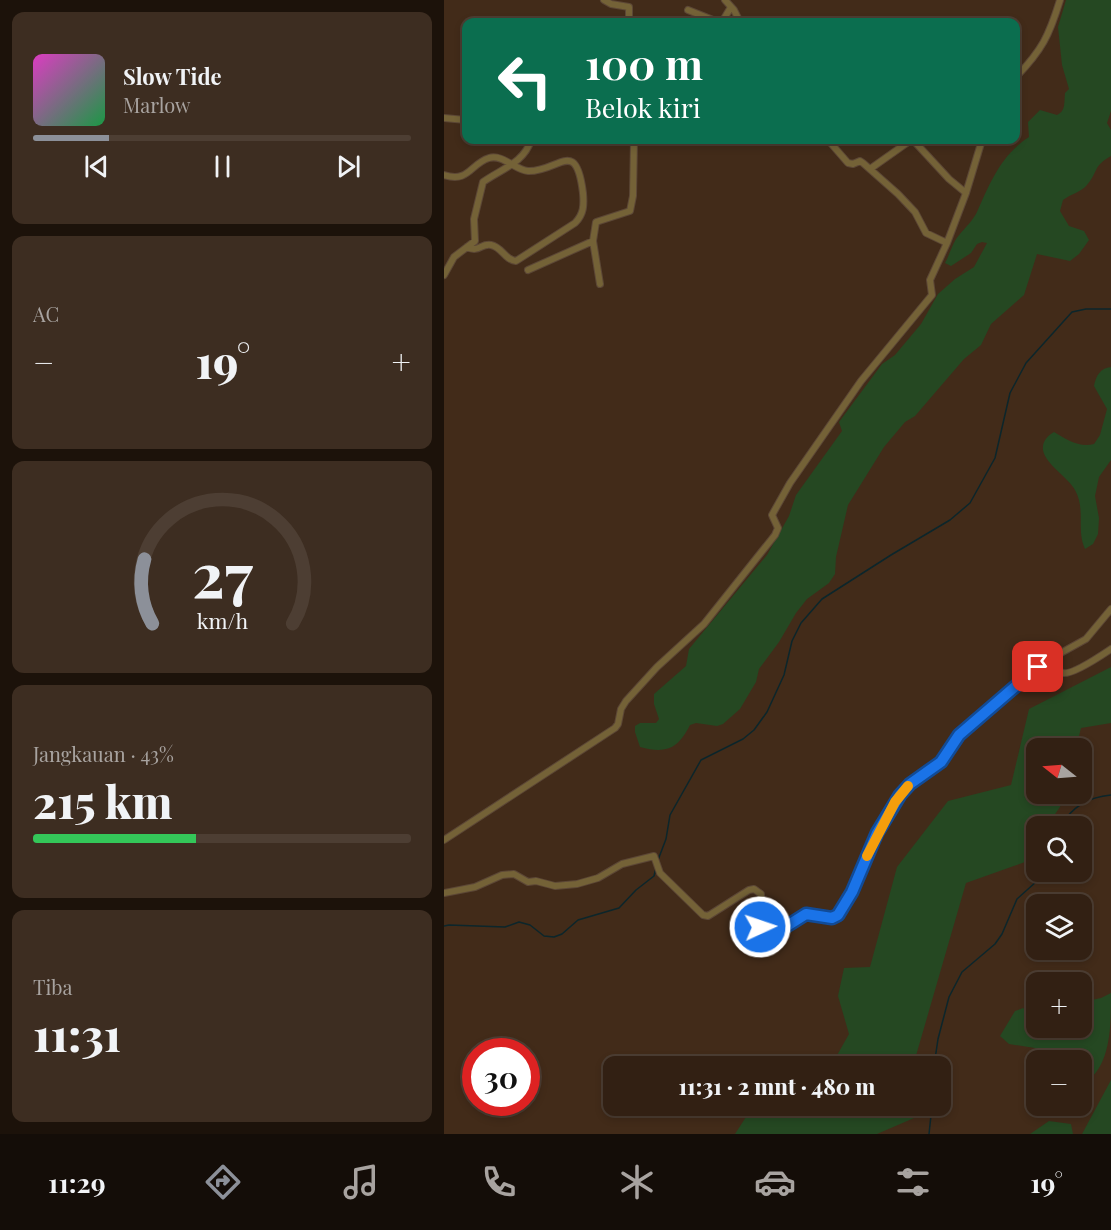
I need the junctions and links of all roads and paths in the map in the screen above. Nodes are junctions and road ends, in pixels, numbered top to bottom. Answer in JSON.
{"nodes":[{"id":1,"x":604,"y":0,"type":"edge"},
{"id":2,"x":631,"y":0,"type":"edge"},
{"id":3,"x":725,"y":0,"type":"edge"},
{"id":4,"x":1060,"y":0,"type":"edge"},
{"id":5,"x":629,"y":7,"type":"junction"},
{"id":6,"x":731,"y":7,"type":"junction"},
{"id":7,"x":688,"y":10,"type":"dead end"},
{"id":8,"x":629,"y":18,"type":"edge"},
{"id":9,"x":709,"y":18,"type":"edge"},
{"id":10,"x":723,"y":18,"type":"edge"},
{"id":11,"x":738,"y":18,"type":"edge"},
{"id":12,"x":1020,"y":72,"type":"edge"},
{"id":13,"x":444,"y":118,"type":"edge"},
{"id":14,"x":462,"y":120,"type":"edge"},
{"id":15,"x":530,"y":144,"type":"edge"},
{"id":16,"x":634,"y":144,"type":"edge"},
{"id":17,"x":831,"y":144,"type":"edge"},
{"id":18,"x":906,"y":144,"type":"edge"},
{"id":19,"x":916,"y":144,"type":"edge"},
{"id":20,"x":981,"y":144,"type":"edge"},
{"id":21,"x":513,"y":164,"type":"junction"},
{"id":22,"x":870,"y":169,"type":"junction"},
{"id":23,"x":444,"y":175,"type":"edge"},
{"id":24,"x":966,"y":193,"type":"junction"},
{"id":25,"x":593,"y":241,"type":"junction"},
{"id":26,"x":947,"y":243,"type":"junction"},
{"id":27,"x":467,"y":246,"type":"junction"},
{"id":28,"x":528,"y":270,"type":"dead end"},
{"id":29,"x":444,"y":275,"type":"edge"},
{"id":30,"x":600,"y":284,"type":"dead end"},
{"id":31,"x":1111,"y":609,"type":"edge"},
{"id":32,"x":1111,"y":649,"type":"edge"},
{"id":33,"x":1050,"y":659,"type":"junction"},
{"id":34,"x":444,"y":840,"type":"edge"},
{"id":35,"x":444,"y":893,"type":"edge"}],
"edges":[{"from":1,"to":5,"type":"street"},
{"from":2,"to":5,"type":"street"},
{"from":3,"to":6,"type":"street"},
{"from":4,"to":12,"type":"street"},
{"from":5,"to":8,"type":"street"},
{"from":6,"to":10,"type":"street"},
{"from":6,"to":11,"type":"street"},
{"from":7,"to":9,"type":"street"},
{"from":13,"to":14,"type":"street"},
{"from":15,"to":21,"type":"street"},
{"from":16,"to":25,"type":"street"},
{"from":17,"to":22,"type":"street"},
{"from":18,"to":22,"type":"street"},
{"from":19,"to":24,"type":"street"},
{"from":20,"to":24,"type":"street"},
{"from":21,"to":23,"type":"street"},
{"from":21,"to":27,"type":"street"},
{"from":21,"to":27,"type":"street"},
{"from":22,"to":26,"type":"street"},
{"from":24,"to":26,"type":"street"},
{"from":25,"to":28,"type":"street"},
{"from":25,"to":30,"type":"street"},
{"from":26,"to":34,"type":"street"},
{"from":27,"to":29,"type":"street"},
{"from":31,"to":33,"type":"street"},
{"from":32,"to":33,"type":"street"},
{"from":33,"to":35,"type":"street"}]}
